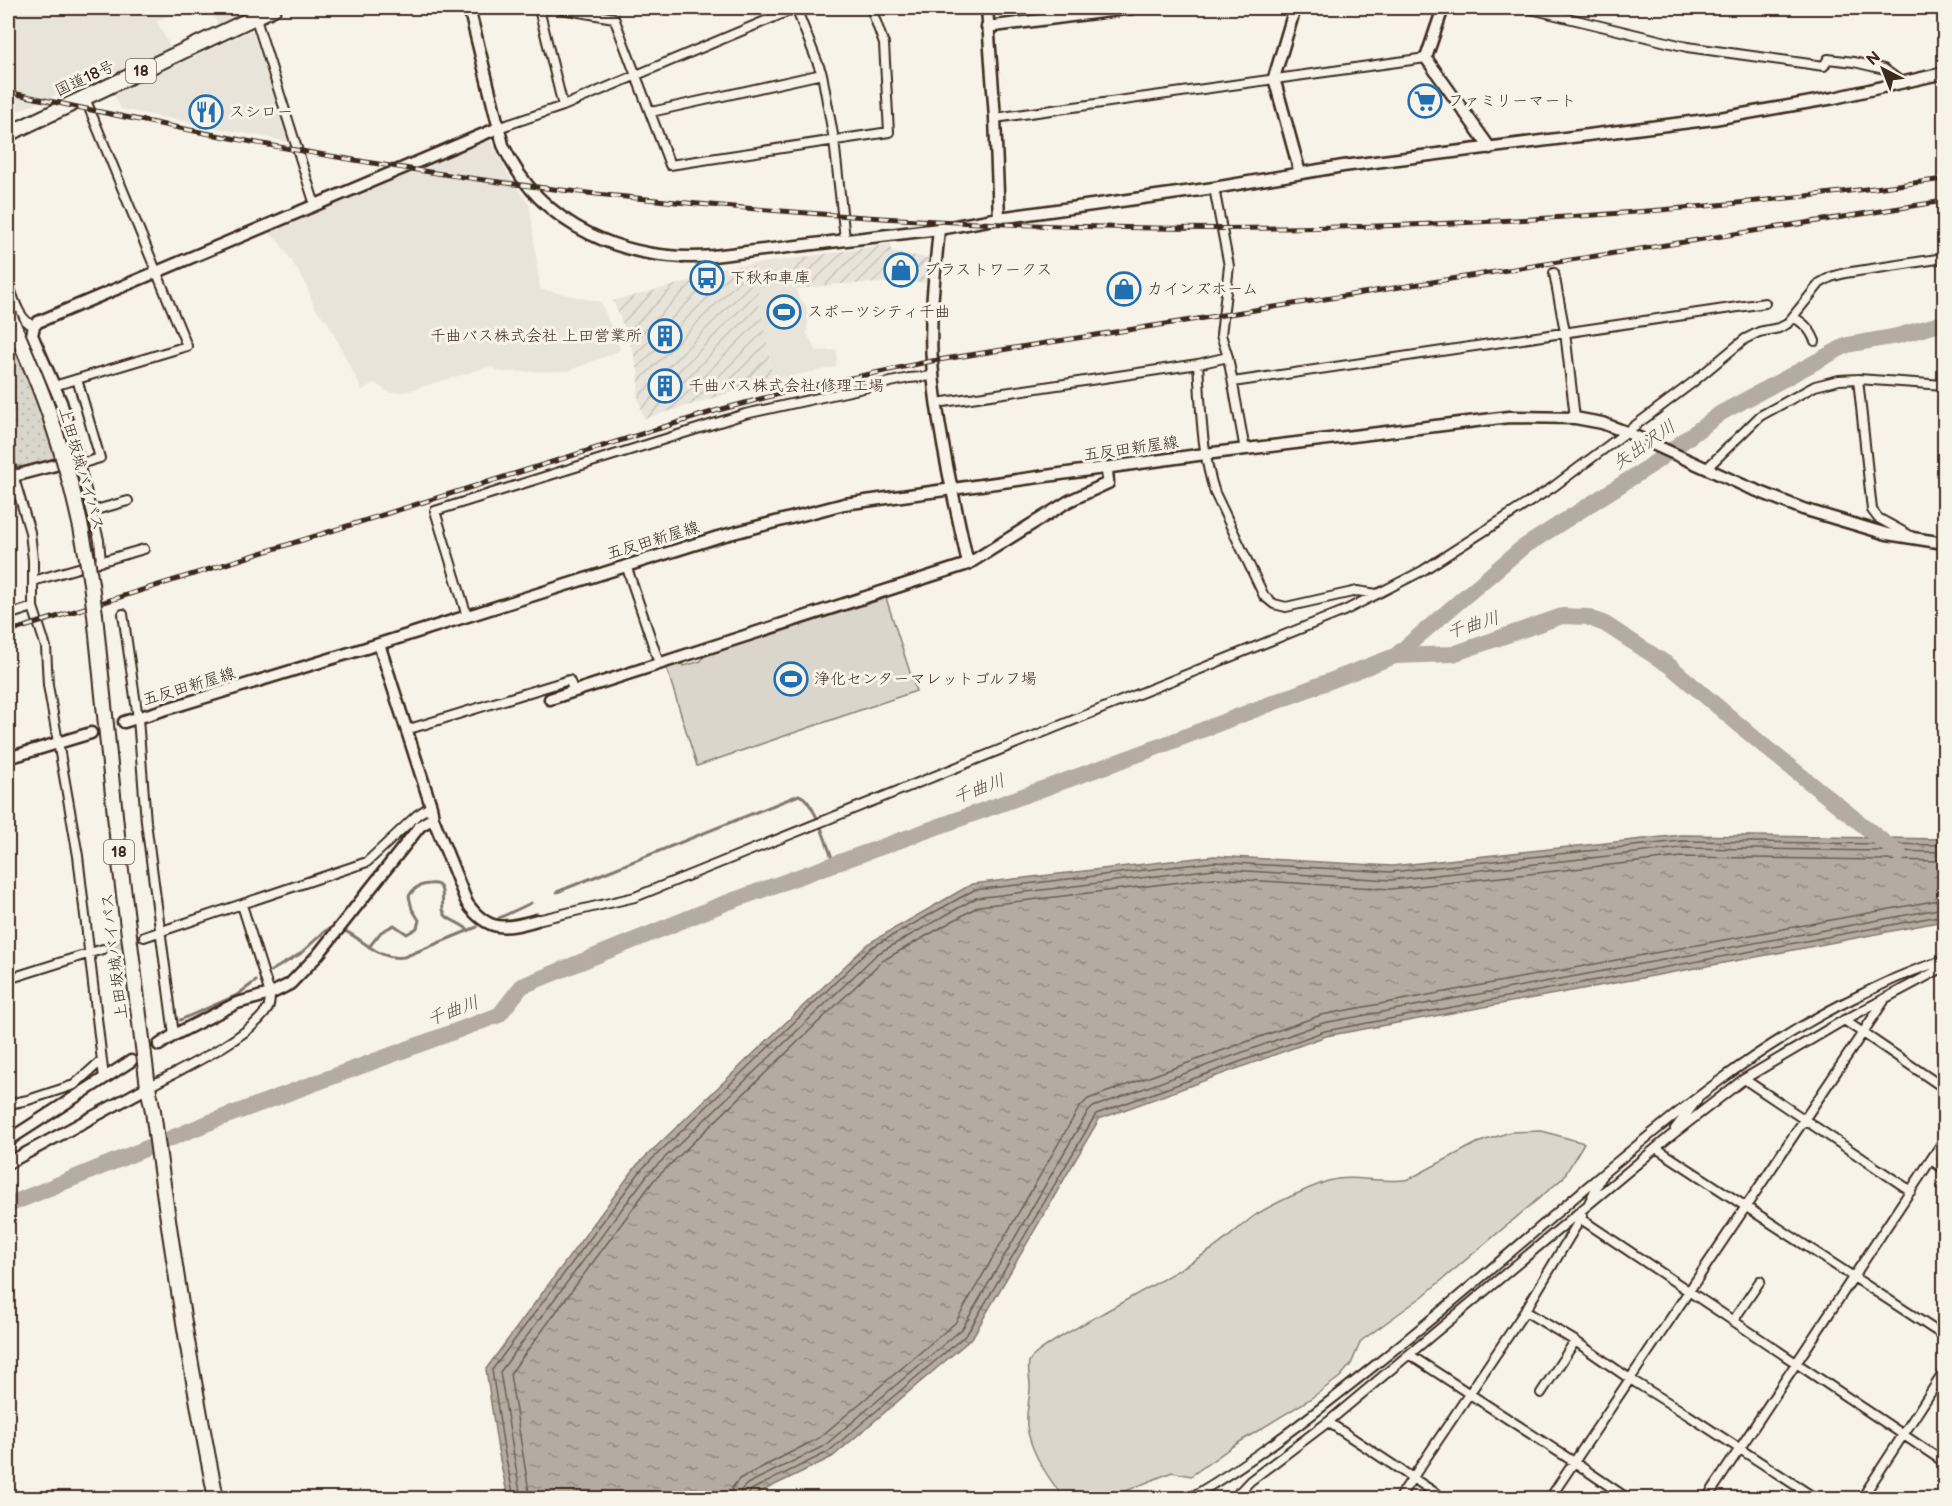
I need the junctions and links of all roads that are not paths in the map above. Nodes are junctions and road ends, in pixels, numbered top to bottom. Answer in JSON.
{"nodes":[{"id":1,"x":274,"y":8,"type":"edge"},
{"id":2,"x":470,"y":8,"type":"edge"},
{"id":3,"x":555,"y":8,"type":"edge"},
{"id":4,"x":796,"y":8,"type":"edge"},
{"id":5,"x":871,"y":8,"type":"edge"},
{"id":6,"x":987,"y":8,"type":"edge"},
{"id":7,"x":1133,"y":8,"type":"edge"},
{"id":8,"x":1295,"y":8,"type":"edge"},
{"id":9,"x":1443,"y":8,"type":"edge"},
{"id":10,"x":1527,"y":8,"type":"edge"},
{"id":11,"x":255,"y":16,"type":"junction"},
{"id":12,"x":987,"y":27,"type":"junction"},
{"id":13,"x":1426,"y":58,"type":"junction"},
{"id":14,"x":1944,"y":73,"type":"edge"},
{"id":15,"x":822,"y":74,"type":"junction"},
{"id":16,"x":636,"y":76,"type":"junction"},
{"id":17,"x":1274,"y":78,"type":"junction"},
{"id":18,"x":1903,"y":83,"type":"junction"},
{"id":19,"x":85,"y":98,"type":"junction"},
{"id":20,"x":563,"y":106,"type":"junction"},
{"id":21,"x":651,"y":112,"type":"junction"},
{"id":22,"x":994,"y":118,"type":"junction"},
{"id":23,"x":498,"y":128,"type":"junction"},
{"id":24,"x":8,"y":134,"type":"edge"},
{"id":25,"x":834,"y":140,"type":"junction"},
{"id":26,"x":1490,"y":148,"type":"junction"},
{"id":27,"x":1300,"y":173,"type":"junction"},
{"id":28,"x":1214,"y":188,"type":"junction"},
{"id":29,"x":315,"y":205,"type":"junction"},
{"id":30,"x":999,"y":218,"type":"junction"},
{"id":31,"x":939,"y":230,"type":"junction"},
{"id":32,"x":845,"y":239,"type":"junction"},
{"id":33,"x":1944,"y":258,"type":"edge"},
{"id":34,"x":156,"y":271,"type":"junction"},
{"id":35,"x":1554,"y":273,"type":"dead end"},
{"id":36,"x":8,"y":282,"type":"edge"},
{"id":37,"x":1765,"y":303,"type":"dead end"},
{"id":38,"x":8,"y":313,"type":"edge"},
{"id":39,"x":1793,"y":317,"type":"junction"},
{"id":40,"x":33,"y":326,"type":"junction"},
{"id":41,"x":1565,"y":332,"type":"junction"},
{"id":42,"x":1815,"y":341,"type":"dead end"},
{"id":43,"x":1228,"y":357,"type":"junction"},
{"id":44,"x":1198,"y":364,"type":"junction"},
{"id":45,"x":934,"y":376,"type":"junction"},
{"id":46,"x":77,"y":379,"type":"junction"},
{"id":47,"x":1858,"y":380,"type":"junction"},
{"id":48,"x":1233,"y":382,"type":"junction"},
{"id":49,"x":1944,"y":385,"type":"edge"},
{"id":50,"x":54,"y":386,"type":"junction"},
{"id":51,"x":937,"y":403,"type":"junction"},
{"id":52,"x":1575,"y":418,"type":"junction"},
{"id":53,"x":1630,"y":433,"type":"junction"},
{"id":54,"x":1245,"y":450,"type":"junction"},
{"id":55,"x":1205,"y":454,"type":"junction"},
{"id":56,"x":8,"y":458,"type":"edge"},
{"id":57,"x":79,"y":461,"type":"junction"},
{"id":58,"x":1704,"y":467,"type":"junction"},
{"id":59,"x":1107,"y":469,"type":"junction"},
{"id":60,"x":11,"y":477,"type":"edge"},
{"id":61,"x":951,"y":488,"type":"junction"},
{"id":62,"x":128,"y":501,"type":"dead end"},
{"id":63,"x":92,"y":511,"type":"junction"},
{"id":64,"x":1916,"y":538,"type":"junction"},
{"id":65,"x":1944,"y":543,"type":"edge"},
{"id":66,"x":144,"y":549,"type":"dead end"},
{"id":67,"x":101,"y":562,"type":"junction"},
{"id":68,"x":968,"y":564,"type":"junction"},
{"id":69,"x":626,"y":565,"type":"junction"},
{"id":70,"x":33,"y":581,"type":"junction"},
{"id":71,"x":1377,"y":594,"type":"junction"},
{"id":72,"x":33,"y":607,"type":"junction"},
{"id":73,"x":123,"y":614,"type":"dead end"},
{"id":74,"x":8,"y":615,"type":"edge"},
{"id":75,"x":466,"y":616,"type":"junction"},
{"id":76,"x":379,"y":644,"type":"junction"},
{"id":77,"x":658,"y":663,"type":"junction"},
{"id":78,"x":574,"y":691,"type":"junction"},
{"id":79,"x":550,"y":699,"type":"dead end"},
{"id":80,"x":138,"y":718,"type":"junction"},
{"id":81,"x":124,"y":722,"type":"tunnel mouth"},
{"id":82,"x":405,"y":730,"type":"junction"},
{"id":83,"x":91,"y":733,"type":"tunnel mouth"},
{"id":84,"x":58,"y":742,"type":"junction"},
{"id":85,"x":8,"y":758,"type":"edge"},
{"id":86,"x":431,"y":806,"type":"junction"},
{"id":87,"x":433,"y":818,"type":"junction"},
{"id":88,"x":242,"y":905,"type":"junction"},
{"id":89,"x":537,"y":920,"type":"joint"},
{"id":90,"x":160,"y":932,"type":"junction"},
{"id":91,"x":144,"y":937,"type":"tunnel mouth"},
{"id":92,"x":103,"y":949,"type":"tunnel mouth"},
{"id":93,"x":89,"y":952,"type":"junction"},
{"id":94,"x":1944,"y":962,"type":"edge"},
{"id":95,"x":1944,"y":967,"type":"edge"},
{"id":96,"x":8,"y":979,"type":"edge"},
{"id":97,"x":270,"y":994,"type":"junction"},
{"id":98,"x":1885,"y":1000,"type":"junction"},
{"id":99,"x":1844,"y":1020,"type":"junction"},
{"id":100,"x":1863,"y":1033,"type":"junction"},
{"id":101,"x":174,"y":1035,"type":"junction"},
{"id":102,"x":159,"y":1045,"type":"dead end"},
{"id":103,"x":101,"y":1061,"type":"junction"},
{"id":104,"x":131,"y":1061,"type":"dead end"},
{"id":105,"x":104,"y":1078,"type":"junction"},
{"id":106,"x":1744,"y":1079,"type":"junction"},
{"id":107,"x":147,"y":1087,"type":"junction"},
{"id":108,"x":1944,"y":1088,"type":"edge"},
{"id":109,"x":1700,"y":1094,"type":"junction"},
{"id":110,"x":8,"y":1101,"type":"edge"},
{"id":111,"x":1804,"y":1119,"type":"junction"},
{"id":112,"x":1668,"y":1138,"type":"junction"},
{"id":113,"x":1944,"y":1140,"type":"edge"},
{"id":114,"x":8,"y":1143,"type":"edge"},
{"id":115,"x":1656,"y":1148,"type":"junction"},
{"id":116,"x":1931,"y":1160,"type":"junction"},
{"id":117,"x":8,"y":1163,"type":"edge"},
{"id":118,"x":1944,"y":1169,"type":"edge"},
{"id":119,"x":1603,"y":1174,"type":"junction"},
{"id":120,"x":1911,"y":1191,"type":"junction"},
{"id":121,"x":1588,"y":1206,"type":"junction"},
{"id":122,"x":1746,"y":1206,"type":"junction"},
{"id":123,"x":1581,"y":1220,"type":"junction"},
{"id":124,"x":1854,"y":1277,"type":"junction"},
{"id":125,"x":1760,"y":1281,"type":"dead end"},
{"id":126,"x":1689,"y":1291,"type":"junction"},
{"id":127,"x":1525,"y":1311,"type":"junction"},
{"id":128,"x":1733,"y":1321,"type":"junction"},
{"id":129,"x":1944,"y":1336,"type":"edge"},
{"id":130,"x":1575,"y":1341,"type":"junction"},
{"id":131,"x":1410,"y":1354,"type":"junction"},
{"id":132,"x":1797,"y":1363,"type":"junction"},
{"id":133,"x":1944,"y":1372,"type":"edge"},
{"id":134,"x":1630,"y":1379,"type":"junction"},
{"id":135,"x":1469,"y":1392,"type":"junction"},
{"id":136,"x":1541,"y":1393,"type":"dead end"},
{"id":137,"x":1328,"y":1422,"type":"junction"},
{"id":138,"x":1904,"y":1435,"type":"junction"},
{"id":139,"x":1740,"y":1449,"type":"junction"},
{"id":140,"x":1574,"y":1462,"type":"junction"},
{"id":141,"x":1944,"y":1462,"type":"edge"},
{"id":142,"x":1413,"y":1478,"type":"junction"},
{"id":143,"x":1236,"y":1496,"type":"edge"},
{"id":144,"x":216,"y":1498,"type":"edge"},
{"id":145,"x":1190,"y":1498,"type":"edge"},
{"id":146,"x":1248,"y":1498,"type":"edge"},
{"id":147,"x":1399,"y":1498,"type":"edge"},
{"id":148,"x":1443,"y":1498,"type":"edge"},
{"id":149,"x":1550,"y":1498,"type":"edge"},
{"id":150,"x":1627,"y":1498,"type":"edge"},
{"id":151,"x":1707,"y":1498,"type":"edge"},
{"id":152,"x":1815,"y":1498,"type":"edge"},
{"id":153,"x":1862,"y":1498,"type":"edge"}],
"edges":[{"from":1,"to":11,"type":"highway","name":"国道18号","number":"18"},
{"from":2,"to":23,"type":"street"},
{"from":3,"to":16,"type":"street"},
{"from":3,"to":20,"type":"street"},
{"from":4,"to":15,"type":"street"},
{"from":4,"to":16,"type":"street"},
{"from":5,"to":25,"type":"street"},
{"from":6,"to":12,"type":"street"},
{"from":7,"to":12,"type":"street"},
{"from":8,"to":17,"type":"street"},
{"from":9,"to":13,"type":"street"},
{"from":10,"to":18,"type":"street"},
{"from":11,"to":19,"type":"highway","name":"国道18号","number":"18"},
{"from":11,"to":29,"type":"street"},
{"from":12,"to":22,"type":"street"},
{"from":13,"to":17,"type":"street"},
{"from":13,"to":26,"type":"street"},
{"from":14,"to":18,"type":"street"},
{"from":15,"to":21,"type":"street"},
{"from":15,"to":25,"type":"street"},
{"from":16,"to":20,"type":"street"},
{"from":16,"to":21,"type":"street"},
{"from":17,"to":22,"type":"street"},
{"from":17,"to":27,"type":"street"},
{"from":18,"to":26,"type":"street"},
{"from":19,"to":24,"type":"highway","name":"国道18号","number":"18"},
{"from":19,"to":34,"type":"street"},
{"from":20,"to":23,"type":"street"},
{"from":21,"to":25,"type":"street"},
{"from":22,"to":30,"type":"street"},
{"from":23,"to":29,"type":"street"},
{"from":23,"to":32,"type":"street"},
{"from":25,"to":32,"type":"street"},
{"from":26,"to":27,"type":"street"},
{"from":27,"to":28,"type":"street"},
{"from":28,"to":30,"type":"street"},
{"from":28,"to":43,"type":"street"},
{"from":29,"to":34,"type":"street"},
{"from":30,"to":31,"type":"street"},
{"from":31,"to":32,"type":"street"},
{"from":31,"to":45,"type":"street"},
{"from":33,"to":39,"type":"street"},
{"from":34,"to":40,"type":"street"},
{"from":34,"to":46,"type":"street"},
{"from":35,"to":41,"type":"street"},
{"from":36,"to":40,"type":"street"},
{"from":37,"to":41,"type":"street"},
{"from":38,"to":107,"type":"highway","name":"上田坂城バイパス","number":"18","bridge":true},
{"from":39,"to":42,"type":"street"},
{"from":39,"to":53,"type":"street"},
{"from":40,"to":50,"type":"street"},
{"from":41,"to":48,"type":"street"},
{"from":41,"to":52,"type":"street"},
{"from":43,"to":44,"type":"street"},
{"from":43,"to":48,"type":"street"},
{"from":44,"to":51,"type":"street"},
{"from":44,"to":55,"type":"street"},
{"from":45,"to":51,"type":"street"},
{"from":45,"to":75,"type":"street"},
{"from":46,"to":50,"type":"street"},
{"from":46,"to":57,"type":"street"},
{"from":47,"to":49,"type":"street"},
{"from":47,"to":58,"type":"street"},
{"from":47,"to":64,"type":"street"},
{"from":48,"to":54,"type":"street"},
{"from":50,"to":57,"type":"street"},
{"from":51,"to":61,"type":"street"},
{"from":52,"to":53,"type":"street","name":"五反田新屋線"},
{"from":52,"to":54,"type":"street","name":"五反田新屋線"},
{"from":53,"to":58,"type":"street","name":"五反田新屋線"},
{"from":53,"to":71,"type":"street"},
{"from":54,"to":55,"type":"street","name":"五反田新屋線"},
{"from":55,"to":59,"type":"street","name":"五反田新屋線"},
{"from":55,"to":71,"type":"street"},
{"from":56,"to":60,"type":"street"},
{"from":57,"to":60,"type":"street"},
{"from":57,"to":63,"type":"street"},
{"from":58,"to":64,"type":"street","name":"五反田新屋線"},
{"from":59,"to":61,"type":"street","name":"五反田新屋線"},
{"from":59,"to":68,"type":"street"},
{"from":60,"to":70,"type":"street"},
{"from":61,"to":68,"type":"street"},
{"from":61,"to":69,"type":"street","name":"五反田新屋線"},
{"from":62,"to":63,"type":"street"},
{"from":63,"to":67,"type":"street"},
{"from":64,"to":65,"type":"street","name":"五反田新屋線"},
{"from":66,"to":67,"type":"street"},
{"from":67,"to":70,"type":"street"},
{"from":68,"to":77,"type":"street"},
{"from":69,"to":75,"type":"street","name":"五反田新屋線"},
{"from":69,"to":77,"type":"street"},
{"from":70,"to":72,"type":"street"},
{"from":71,"to":89,"type":"street"},
{"from":72,"to":74,"type":"street"},
{"from":72,"to":84,"type":"street"},
{"from":73,"to":80,"type":"street"},
{"from":75,"to":76,"type":"street","name":"五反田新屋線"},
{"from":76,"to":80,"type":"street","name":"五反田新屋線"},
{"from":76,"to":82,"type":"street"},
{"from":77,"to":78,"type":"street"},
{"from":78,"to":79,"type":"street"},
{"from":78,"to":82,"type":"street"},
{"from":80,"to":81,"type":"street","name":"五反田新屋線"},
{"from":80,"to":90,"type":"street"},
{"from":82,"to":86,"type":"street"},
{"from":83,"to":84,"type":"street"},
{"from":84,"to":85,"type":"street"},
{"from":84,"to":93,"type":"street"},
{"from":86,"to":87,"type":"street"},
{"from":86,"to":88,"type":"street"},
{"from":87,"to":89,"type":"street"},
{"from":87,"to":97,"type":"street"},
{"from":88,"to":90,"type":"street"},
{"from":88,"to":97,"type":"street"},
{"from":90,"to":91,"type":"street"},
{"from":90,"to":101,"type":"street"},
{"from":92,"to":93,"type":"street"},
{"from":93,"to":96,"type":"street"},
{"from":93,"to":103,"type":"street"},
{"from":94,"to":109,"type":"street"},
{"from":95,"to":98,"type":"street"},
{"from":97,"to":101,"type":"street"},
{"from":97,"to":107,"type":"street"},
{"from":98,"to":99,"type":"street"},
{"from":98,"to":100,"type":"street"},
{"from":99,"to":100,"type":"street"},
{"from":99,"to":106,"type":"street"},
{"from":100,"to":108,"type":"street"},
{"from":100,"to":111,"type":"street"},
{"from":101,"to":102,"type":"street"},
{"from":103,"to":105,"type":"street"},
{"from":103,"to":110,"type":"street"},
{"from":104,"to":105,"type":"street"},
{"from":105,"to":114,"type":"street"},
{"from":106,"to":111,"type":"street"},
{"from":106,"to":112,"type":"street"},
{"from":107,"to":117,"type":"street"},
{"from":107,"to":144,"type":"highway","name":"上田坂城バイパス","number":"18"},
{"from":109,"to":112,"type":"street"},
{"from":109,"to":119,"type":"street"},
{"from":111,"to":120,"type":"street"},
{"from":111,"to":122,"type":"street"},
{"from":112,"to":115,"type":"street"},
{"from":113,"to":116,"type":"street"},
{"from":115,"to":121,"type":"street"},
{"from":115,"to":122,"type":"street"},
{"from":116,"to":118,"type":"street"},
{"from":116,"to":120,"type":"street"},
{"from":119,"to":121,"type":"street"},
{"from":119,"to":145,"type":"street"},
{"from":120,"to":124,"type":"street"},
{"from":121,"to":123,"type":"street"},
{"from":121,"to":131,"type":"street"},
{"from":122,"to":124,"type":"street"},
{"from":122,"to":126,"type":"street"},
{"from":123,"to":126,"type":"street"},
{"from":123,"to":127,"type":"street"},
{"from":124,"to":129,"type":"street"},
{"from":124,"to":132,"type":"street"},
{"from":125,"to":128,"type":"street"},
{"from":126,"to":128,"type":"street"},
{"from":126,"to":134,"type":"street"},
{"from":127,"to":130,"type":"street"},
{"from":127,"to":135,"type":"street"},
{"from":128,"to":132,"type":"street"},
{"from":130,"to":134,"type":"street"},
{"from":130,"to":136,"type":"street"},
{"from":131,"to":135,"type":"street"},
{"from":131,"to":137,"type":"street"},
{"from":132,"to":138,"type":"street"},
{"from":132,"to":139,"type":"street"},
{"from":133,"to":138,"type":"street"},
{"from":134,"to":139,"type":"street"},
{"from":134,"to":140,"type":"street"},
{"from":135,"to":140,"type":"street"},
{"from":135,"to":142,"type":"street"},
{"from":137,"to":142,"type":"street"},
{"from":137,"to":143,"type":"street"},
{"from":138,"to":141,"type":"street"},
{"from":138,"to":153,"type":"street"},
{"from":139,"to":151,"type":"street"},
{"from":139,"to":152,"type":"street"},
{"from":140,"to":149,"type":"street"},
{"from":140,"to":150,"type":"street"},
{"from":142,"to":147,"type":"street"},
{"from":142,"to":148,"type":"street"},
{"from":143,"to":146,"type":"street"}]}
